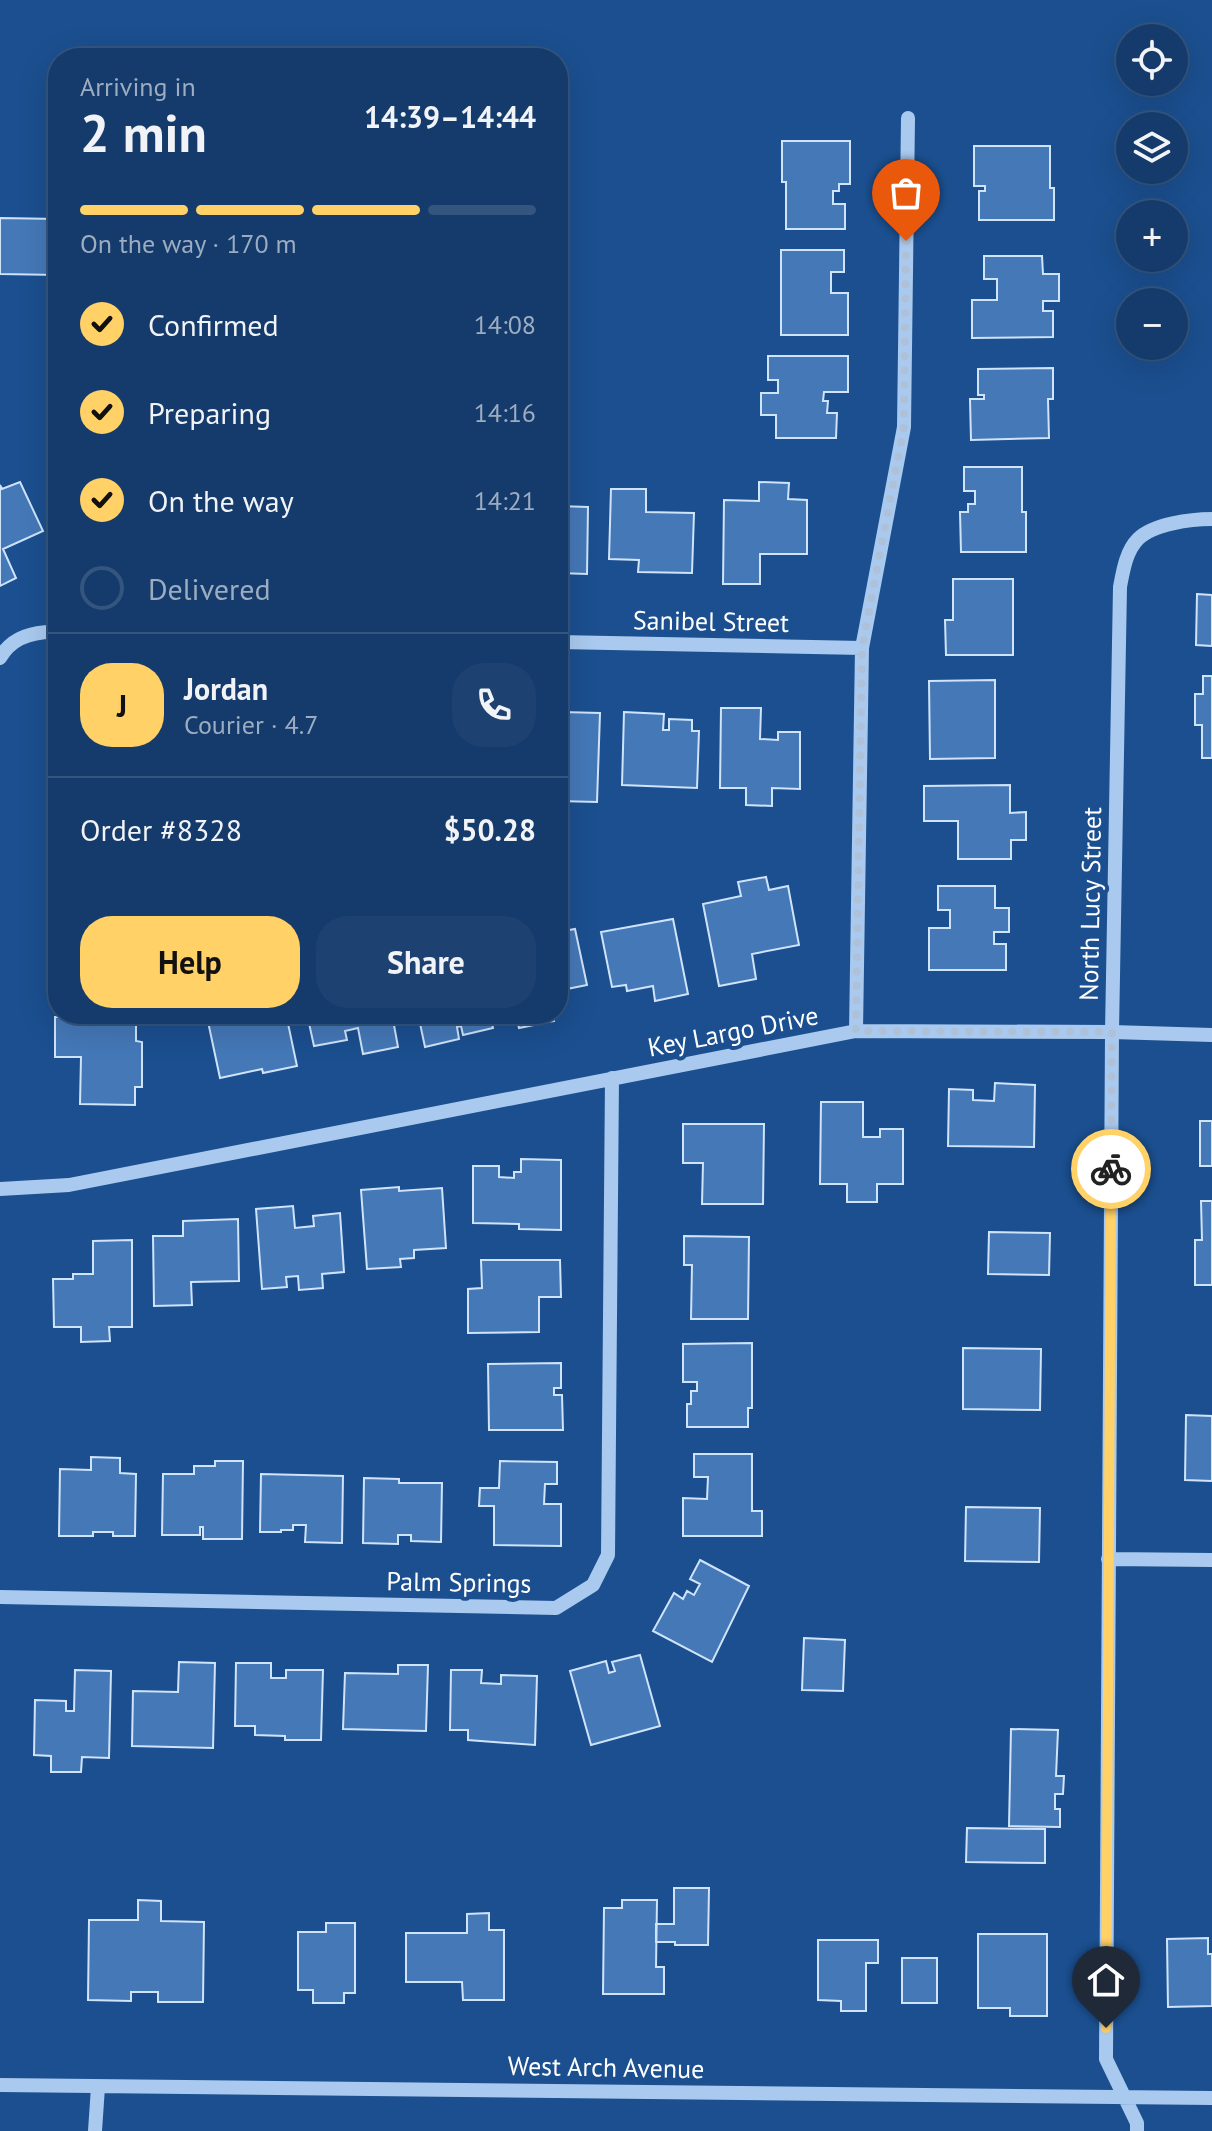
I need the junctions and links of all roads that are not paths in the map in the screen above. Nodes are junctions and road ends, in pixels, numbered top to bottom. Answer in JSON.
{"nodes":[{"id":1,"x":908,"y":118,"type":"dead end"},
{"id":2,"x":1212,"y":519,"type":"edge"},
{"id":3,"x":48,"y":632,"type":"edge"},
{"id":4,"x":568,"y":642,"type":"edge"},
{"id":5,"x":862,"y":648,"type":"junction"},
{"id":6,"x":0,"y":658,"type":"edge"},
{"id":7,"x":856,"y":1031,"type":"junction"},
{"id":8,"x":1112,"y":1032,"type":"junction"},
{"id":9,"x":1212,"y":1035,"type":"edge"},
{"id":10,"x":612,"y":1078,"type":"junction"},
{"id":11,"x":0,"y":1189,"type":"edge"},
{"id":12,"x":1108,"y":1559,"type":"junction"},
{"id":13,"x":1212,"y":1560,"type":"edge"},
{"id":14,"x":0,"y":1597,"type":"edge"},
{"id":15,"x":0,"y":2085,"type":"edge"},
{"id":16,"x":98,"y":2087,"type":"junction"},
{"id":17,"x":1126,"y":2098,"type":"junction"},
{"id":18,"x":1212,"y":2098,"type":"edge"},
{"id":19,"x":95,"y":2131,"type":"edge"},
{"id":20,"x":1137,"y":2131,"type":"edge"}],
"edges":[{"from":1,"to":5,"type":"street","name":"Key Largo Drive"},
{"from":2,"to":8,"type":"street","name":"North Lucy Street"},
{"from":3,"to":6,"type":"street"},
{"from":4,"to":5,"type":"street","name":"Sanibel Street"},
{"from":5,"to":7,"type":"street","name":"Key Largo Drive"},
{"from":7,"to":8,"type":"street"},
{"from":7,"to":10,"type":"street","name":"Key Largo Drive"},
{"from":8,"to":9,"type":"street"},
{"from":8,"to":12,"type":"street","name":"North Lucy Street"},
{"from":10,"to":11,"type":"street","name":"Key Largo Drive"},
{"from":10,"to":14,"type":"street","name":"Palm Springs"},
{"from":12,"to":13,"type":"street"},
{"from":12,"to":17,"type":"street","name":"North Lucy Street"},
{"from":15,"to":16,"type":"street","name":"West Arch Avenue"},
{"from":16,"to":17,"type":"street","name":"West Arch Avenue"},
{"from":16,"to":19,"type":"street"},
{"from":17,"to":18,"type":"street","name":"West Arch Avenue"},
{"from":17,"to":20,"type":"street","name":"North Lucy Street"}]}
